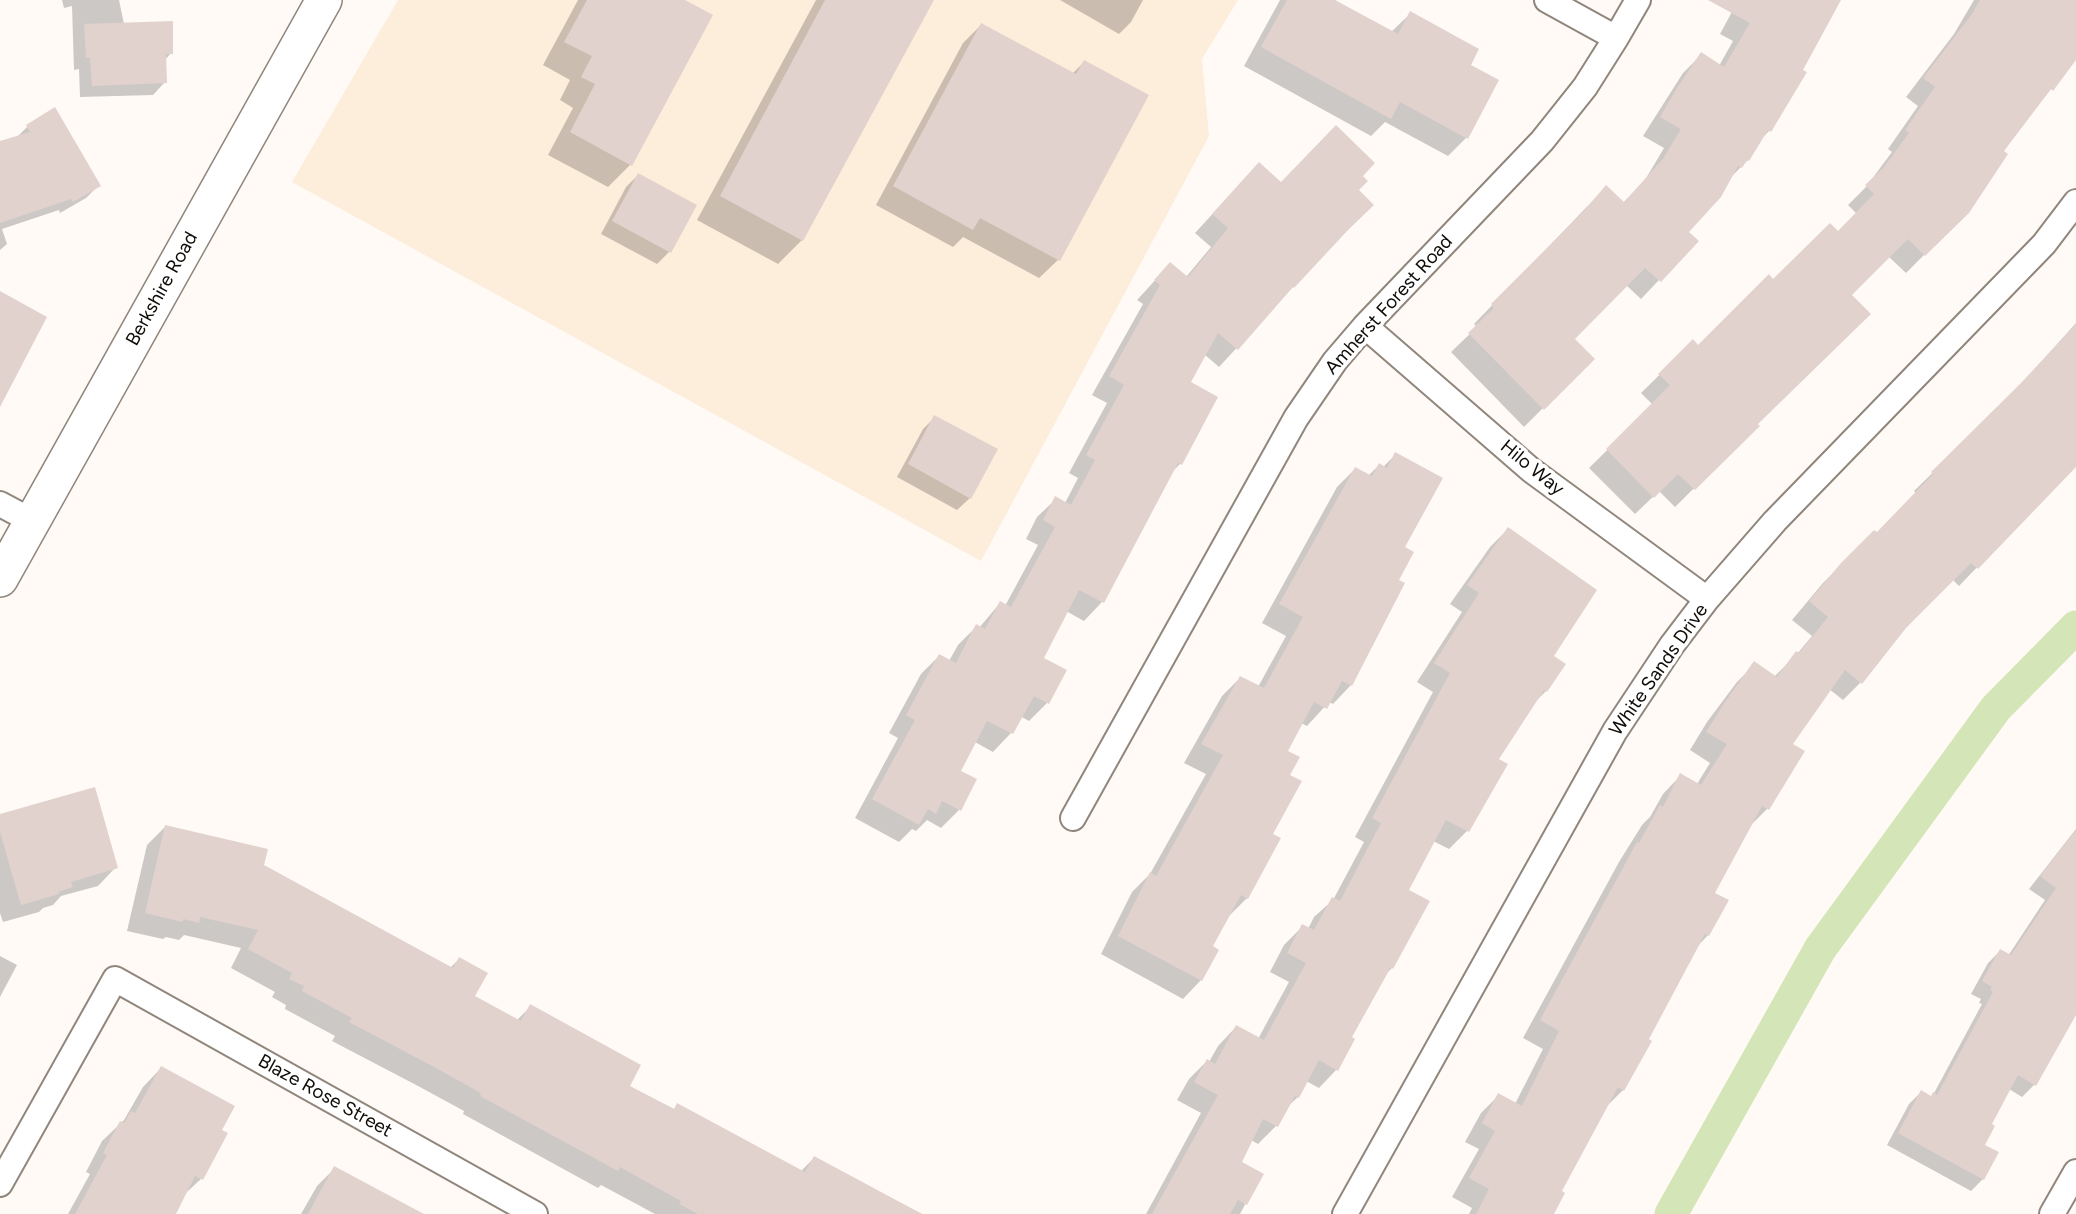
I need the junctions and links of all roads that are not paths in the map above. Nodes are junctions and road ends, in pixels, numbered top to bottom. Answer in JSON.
{"nodes":[{"id":1,"x":324,"y":0,"type":"edge"},
{"id":2,"x":1547,"y":0,"type":"edge"},
{"id":3,"x":1638,"y":0,"type":"edge"},
{"id":4,"x":1616,"y":38,"type":"junction"},
{"id":5,"x":2076,"y":202,"type":"edge"},
{"id":6,"x":1365,"y":326,"type":"junction"},
{"id":7,"x":0,"y":504,"type":"edge"},
{"id":8,"x":32,"y":521,"type":"junction"},
{"id":9,"x":0,"y":579,"type":"edge"},
{"id":10,"x":1707,"y":599,"type":"junction"},
{"id":11,"x":1073,"y":818,"type":"dead end"},
{"id":12,"x":2076,"y":1172,"type":"edge"},
{"id":13,"x":0,"y":1184,"type":"edge"},
{"id":14,"x":503,"y":1206,"type":"edge"},
{"id":15,"x":535,"y":1214,"type":"edge"},
{"id":16,"x":1345,"y":1214,"type":"edge"},
{"id":17,"x":2052,"y":1214,"type":"edge"}],
"edges":[{"from":1,"to":8,"type":"street","name":"Berkshire Road"},
{"from":2,"to":4,"type":"street"},
{"from":3,"to":4,"type":"street","name":"Amherst Forest Road"},
{"from":4,"to":6,"type":"street","name":"Amherst Forest Road"},
{"from":5,"to":10,"type":"street","name":"White Sands Drive"},
{"from":6,"to":10,"type":"street","name":"Hilo Way"},
{"from":6,"to":11,"type":"street","name":"Amherst Forest Road"},
{"from":7,"to":8,"type":"street"},
{"from":8,"to":9,"type":"street","name":"Berkshire Road"},
{"from":10,"to":16,"type":"street","name":"White Sands Drive"},
{"from":12,"to":17,"type":"street"},
{"from":13,"to":14,"type":"street","name":"Blaze Rose Street"},
{"from":14,"to":15,"type":"street","name":"Blaze Rose Street"}]}
